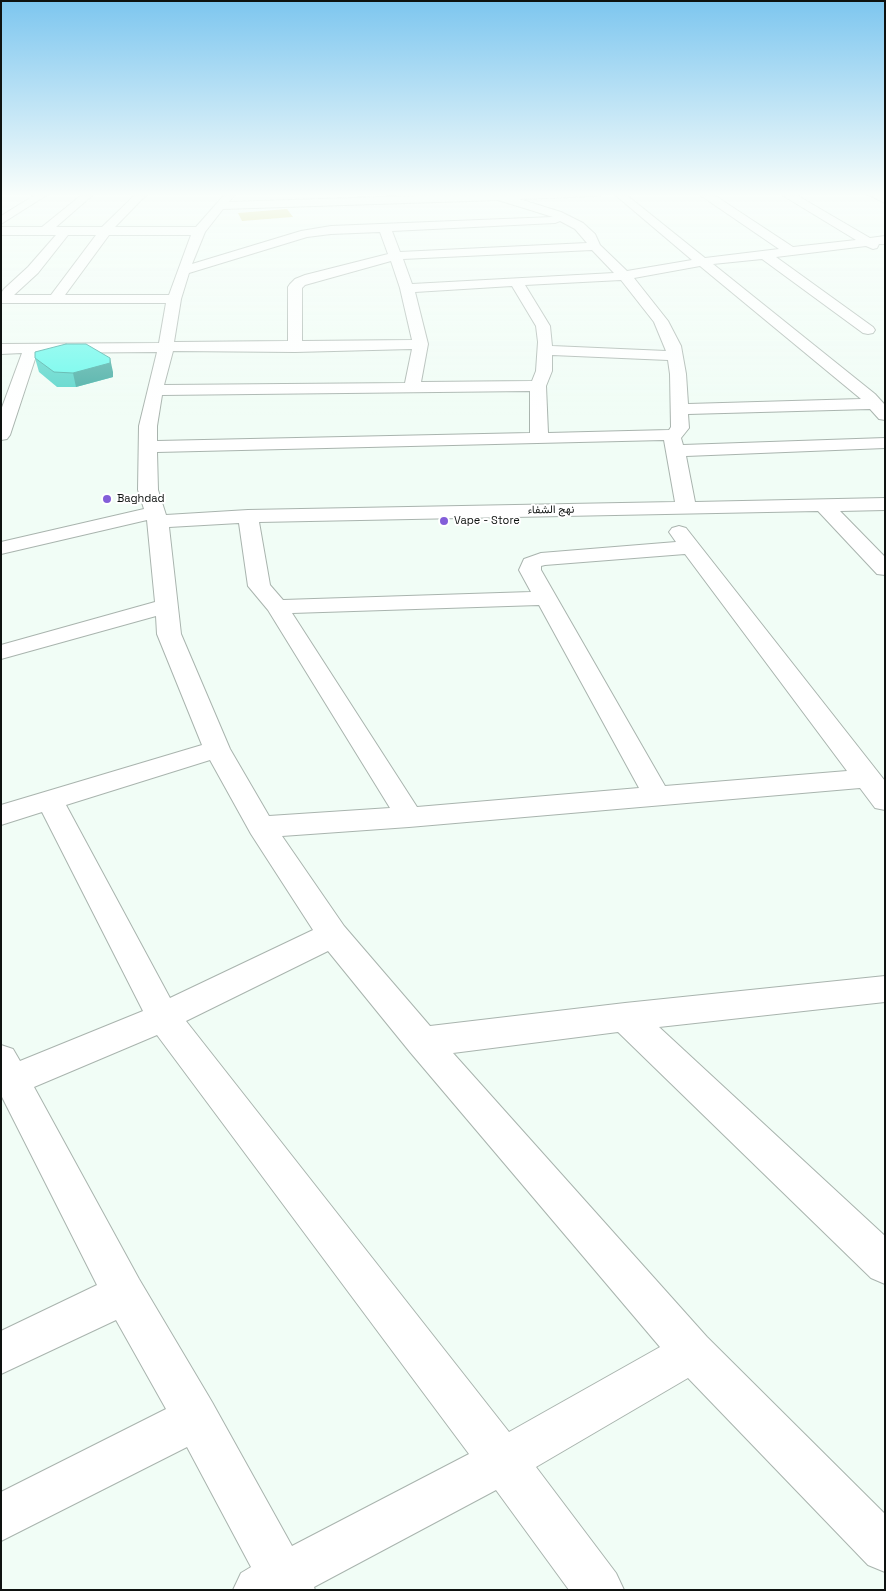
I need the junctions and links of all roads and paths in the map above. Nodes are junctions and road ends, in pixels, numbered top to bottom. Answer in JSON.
{"nodes":[{"id":1,"x":35,"y":267,"type":"edge"},
{"id":2,"x":78,"y":267,"type":"edge"},
{"id":3,"x":195,"y":267,"type":"edge"},
{"id":4,"x":353,"y":267,"type":"edge"},
{"id":5,"x":399,"y":267,"type":"edge"},
{"id":6,"x":616,"y":267,"type":"edge"},
{"id":7,"x":673,"y":267,"type":"edge"},
{"id":8,"x":709,"y":267,"type":"edge"},
{"id":9,"x":782,"y":267,"type":"edge"},
{"id":10,"x":186,"y":270,"type":"joint"},
{"id":11,"x":624,"y":276,"type":"junction"},
{"id":12,"x":516,"y":282,"type":"junction"},
{"id":13,"x":407,"y":288,"type":"junction"},
{"id":14,"x":3,"y":299,"type":"edge"},
{"id":15,"x":55,"y":299,"type":"junction"},
{"id":16,"x":174,"y":299,"type":"junction"},
{"id":17,"x":868,"y":330,"type":"dead end"},
{"id":18,"x":420,"y":344,"type":"junction"},
{"id":19,"x":295,"y":347,"type":"junction"},
{"id":20,"x":30,"y":348,"type":"junction"},
{"id":21,"x":166,"y":348,"type":"junction"},
{"id":22,"x":1,"y":349,"type":"edge"},
{"id":23,"x":545,"y":350,"type":"junction"},
{"id":24,"x":675,"y":356,"type":"junction"},
{"id":25,"x":538,"y":386,"type":"junction"},
{"id":26,"x":412,"y":387,"type":"junction"},
{"id":27,"x":154,"y":390,"type":"junction"},
{"id":28,"x":878,"y":403,"type":"edge"},
{"id":29,"x":680,"y":409,"type":"junction"},
{"id":30,"x":1,"y":435,"type":"edge"},
{"id":31,"x":539,"y":438,"type":"junction"},
{"id":32,"x":673,"y":443,"type":"junction"},
{"id":33,"x":885,"y":443,"type":"edge"},
{"id":34,"x":149,"y":447,"type":"junction"},
{"id":35,"x":885,"y":504,"type":"edge"},
{"id":36,"x":824,"y":506,"type":"junction"},
{"id":37,"x":662,"y":508,"type":"junction"},
{"id":38,"x":686,"y":508,"type":"junction"},
{"id":39,"x":248,"y":516,"type":"junction"},
{"id":40,"x":156,"y":517,"type":"junction"},
{"id":41,"x":690,"y":547,"type":"junction"},
{"id":42,"x":1,"y":548,"type":"edge"},
{"id":43,"x":885,"y":569,"type":"edge"},
{"id":44,"x":544,"y":598,"type":"junction"},
{"id":45,"x":166,"y":606,"type":"junction"},
{"id":46,"x":277,"y":607,"type":"junction"},
{"id":47,"x":1,"y":652,"type":"edge"},
{"id":48,"x":217,"y":749,"type":"junction"},
{"id":49,"x":866,"y":778,"type":"junction"},
{"id":50,"x":658,"y":795,"type":"junction"},
{"id":51,"x":50,"y":801,"type":"junction"},
{"id":52,"x":885,"y":801,"type":"edge"},
{"id":53,"x":1,"y":815,"type":"edge"},
{"id":54,"x":409,"y":817,"type":"junction"},
{"id":55,"x":261,"y":827,"type":"junction"},
{"id":56,"x":333,"y":935,"type":"junction"},
{"id":57,"x":885,"y":989,"type":"edge"},
{"id":58,"x":163,"y":1017,"type":"junction"},
{"id":59,"x":624,"y":1017,"type":"junction"},
{"id":60,"x":422,"y":1042,"type":"junction"},
{"id":61,"x":6,"y":1070,"type":"edge"},
{"id":62,"x":885,"y":1264,"type":"edge"},
{"id":63,"x":124,"y":1294,"type":"junction"},
{"id":64,"x":692,"y":1352,"type":"junction"},
{"id":65,"x":1,"y":1353,"type":"edge"},
{"id":66,"x":196,"y":1418,"type":"junction"},
{"id":67,"x":503,"y":1461,"type":"junction"},
{"id":68,"x":1,"y":1517,"type":"edge"},
{"id":69,"x":885,"y":1548,"type":"edge"},
{"id":70,"x":276,"y":1585,"type":"edge"},
{"id":71,"x":599,"y":1590,"type":"edge"}],
"edges":[{"from":1,"to":14,"type":"street"},
{"from":2,"to":15,"type":"street"},
{"from":3,"to":10,"type":"street"},
{"from":4,"to":19,"type":"street"},
{"from":5,"to":13,"type":"street"},
{"from":6,"to":11,"type":"street"},
{"from":7,"to":11,"type":"street"},
{"from":8,"to":28,"type":"street"},
{"from":9,"to":17,"type":"street"},
{"from":10,"to":16,"type":"street"},
{"from":11,"to":12,"type":"street"},
{"from":11,"to":24,"type":"street"},
{"from":12,"to":13,"type":"street"},
{"from":12,"to":23,"type":"street"},
{"from":13,"to":18,"type":"street"},
{"from":14,"to":15,"type":"street"},
{"from":15,"to":16,"type":"street"},
{"from":16,"to":21,"type":"street"},
{"from":18,"to":19,"type":"street"},
{"from":18,"to":26,"type":"street"},
{"from":19,"to":21,"type":"street"},
{"from":20,"to":21,"type":"street"},
{"from":20,"to":22,"type":"street"},
{"from":20,"to":30,"type":"street"},
{"from":21,"to":27,"type":"street"},
{"from":23,"to":24,"type":"street"},
{"from":23,"to":25,"type":"street"},
{"from":24,"to":29,"type":"street"},
{"from":25,"to":26,"type":"street"},
{"from":25,"to":31,"type":"street"},
{"from":26,"to":27,"type":"street"},
{"from":27,"to":34,"type":"street"},
{"from":28,"to":29,"type":"street"},
{"from":29,"to":32,"type":"street"},
{"from":31,"to":32,"type":"street"},
{"from":31,"to":34,"type":"street"},
{"from":32,"to":33,"type":"street"},
{"from":32,"to":38,"type":"street"},
{"from":34,"to":40,"type":"street"},
{"from":35,"to":36,"type":"street","name":"نهج الشفاء"},
{"from":36,"to":38,"type":"street","name":"نهج الشفاء"},
{"from":36,"to":43,"type":"street"},
{"from":37,"to":38,"type":"street","name":"نهج الشفاء"},
{"from":37,"to":39,"type":"street","name":"نهج الشفاء"},
{"from":37,"to":41,"type":"street"},
{"from":39,"to":40,"type":"street","name":"نهج الشفاء"},
{"from":39,"to":46,"type":"street"},
{"from":40,"to":42,"type":"street","name":"نهج الشفاء"},
{"from":40,"to":45,"type":"street"},
{"from":41,"to":44,"type":"street"},
{"from":41,"to":49,"type":"street"},
{"from":44,"to":46,"type":"street"},
{"from":44,"to":50,"type":"street"},
{"from":45,"to":47,"type":"street"},
{"from":45,"to":48,"type":"street"},
{"from":46,"to":54,"type":"street"},
{"from":48,"to":51,"type":"street"},
{"from":48,"to":55,"type":"street"},
{"from":49,"to":50,"type":"street"},
{"from":49,"to":52,"type":"street"},
{"from":50,"to":54,"type":"street"},
{"from":51,"to":53,"type":"street"},
{"from":51,"to":58,"type":"street"},
{"from":54,"to":55,"type":"street"},
{"from":55,"to":56,"type":"street"},
{"from":56,"to":58,"type":"street"},
{"from":56,"to":60,"type":"street"},
{"from":57,"to":59,"type":"street"},
{"from":58,"to":61,"type":"street"},
{"from":58,"to":67,"type":"street"},
{"from":59,"to":60,"type":"street"},
{"from":59,"to":62,"type":"street"},
{"from":60,"to":64,"type":"street"},
{"from":61,"to":63,"type":"street"},
{"from":63,"to":65,"type":"street"},
{"from":63,"to":66,"type":"street"},
{"from":64,"to":67,"type":"street"},
{"from":64,"to":69,"type":"street"},
{"from":66,"to":68,"type":"street"},
{"from":66,"to":70,"type":"street"},
{"from":67,"to":70,"type":"street"},
{"from":67,"to":71,"type":"street"}]}
